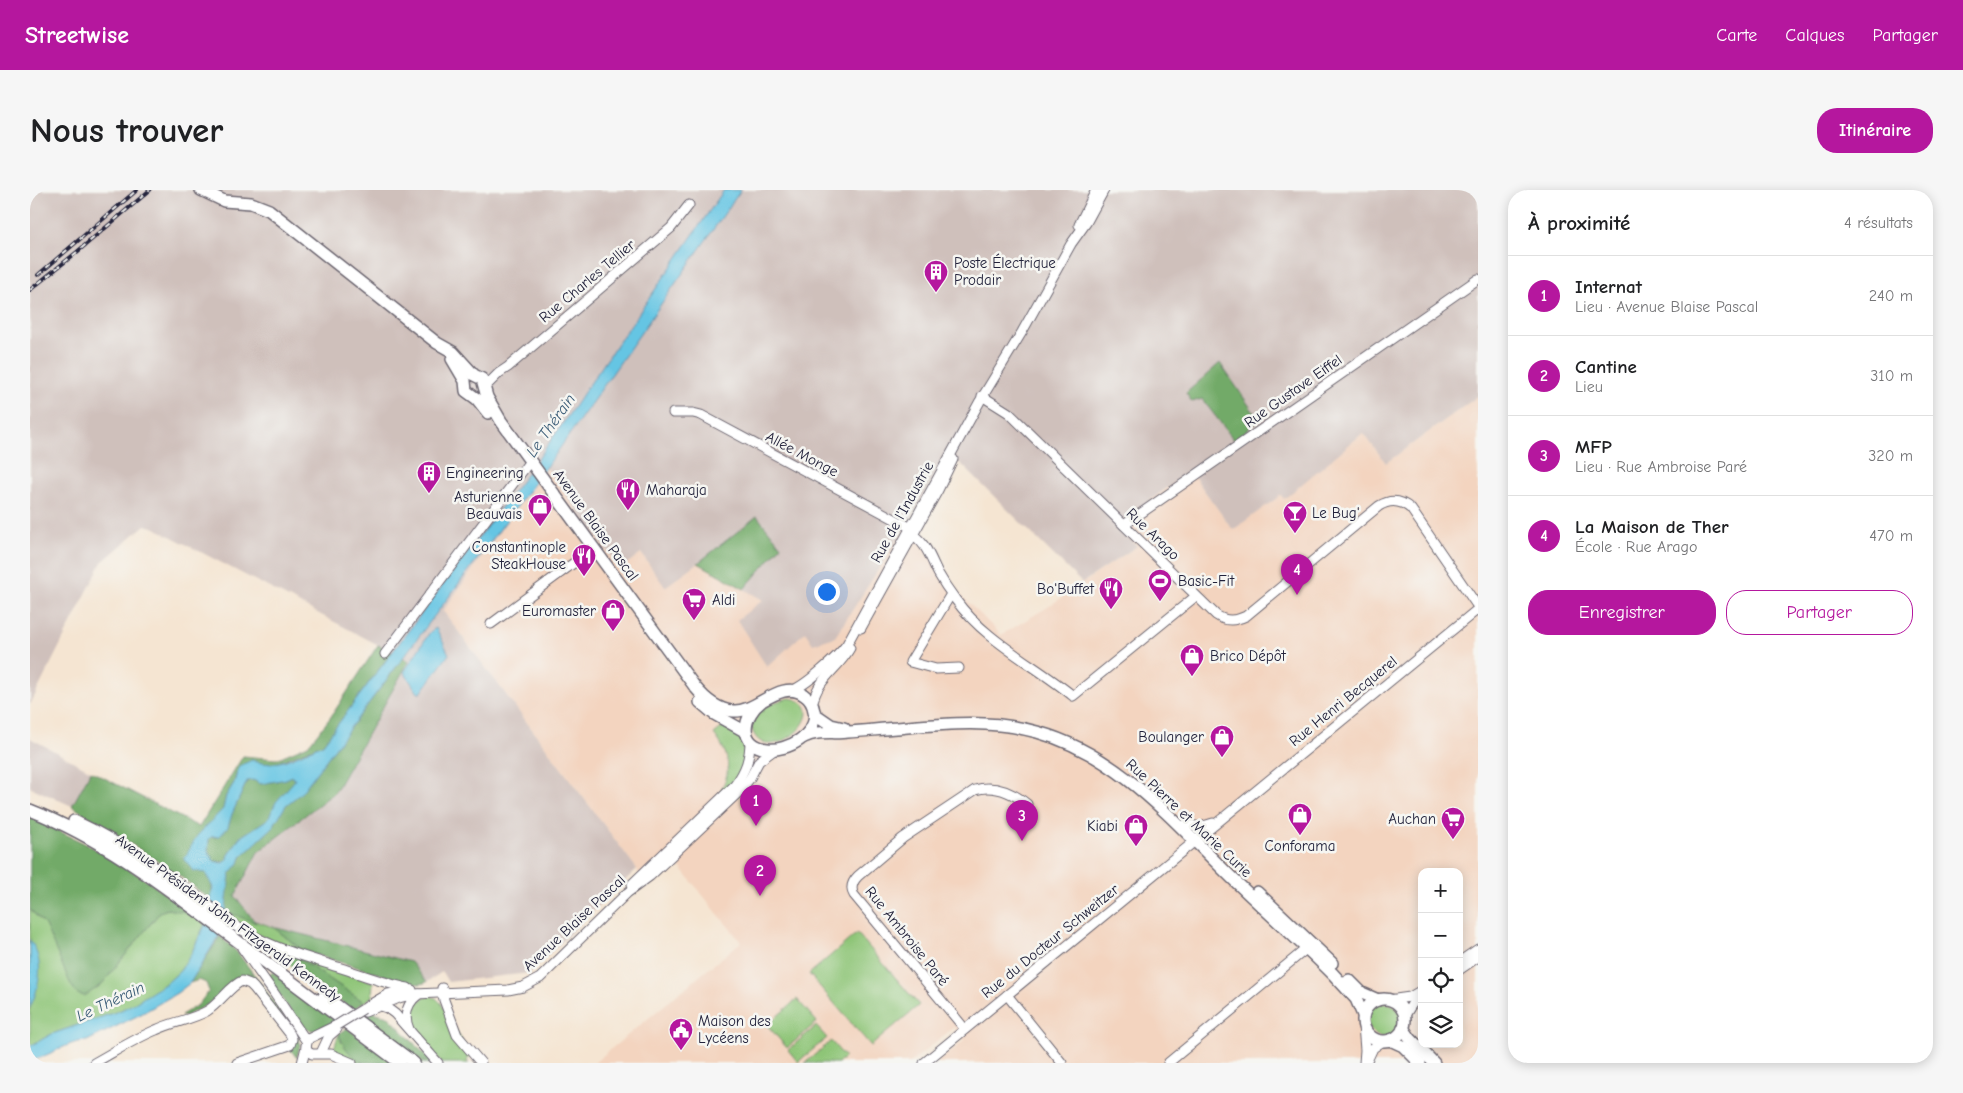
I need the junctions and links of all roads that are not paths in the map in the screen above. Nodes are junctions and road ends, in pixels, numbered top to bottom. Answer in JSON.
{"nodes":[{"id":1,"x":201,"y":190,"type":"edge"},
{"id":2,"x":1096,"y":190,"type":"edge"},
{"id":3,"x":1104,"y":190,"type":"edge"},
{"id":4,"x":209,"y":193,"type":"edge"},
{"id":5,"x":689,"y":205,"type":"dead end"},
{"id":6,"x":1071,"y":244,"type":"junction"},
{"id":7,"x":1478,"y":279,"type":"edge"},
{"id":8,"x":499,"y":373,"type":"junction"},
{"id":9,"x":472,"y":377,"type":"junction"},
{"id":10,"x":481,"y":391,"type":"junction"},
{"id":11,"x":984,"y":398,"type":"junction"},
{"id":12,"x":673,"y":413,"type":"dead end"},
{"id":13,"x":529,"y":464,"type":"junction"},
{"id":14,"x":1124,"y":525,"type":"junction"},
{"id":15,"x":911,"y":531,"type":"junction"},
{"id":16,"x":592,"y":550,"type":"junction"},
{"id":17,"x":952,"y":594,"type":"junction"},
{"id":18,"x":1196,"y":596,"type":"junction"},
{"id":19,"x":1478,"y":608,"type":"edge"},
{"id":20,"x":490,"y":624,"type":"dead end"},
{"id":21,"x":385,"y":654,"type":"dead end"},
{"id":22,"x":960,"y":668,"type":"dead end"},
{"id":23,"x":792,"y":691,"type":"junction"},
{"id":24,"x":762,"y":701,"type":"junction"},
{"id":25,"x":814,"y":710,"type":"junction"},
{"id":26,"x":748,"y":736,"type":"junction"},
{"id":27,"x":800,"y":739,"type":"junction"},
{"id":28,"x":774,"y":750,"type":"junction"},
{"id":29,"x":30,"y":802,"type":"edge"},
{"id":30,"x":1027,"y":804,"type":"dead end"},
{"id":31,"x":30,"y":810,"type":"edge"},
{"id":32,"x":1226,"y":815,"type":"junction"},
{"id":33,"x":1186,"y":824,"type":"junction"},
{"id":34,"x":1196,"y":839,"type":"junction"},
{"id":35,"x":207,"y":911,"type":"junction"},
{"id":36,"x":226,"y":926,"type":"junction"},
{"id":37,"x":1307,"y":945,"type":"junction"},
{"id":38,"x":1478,"y":949,"type":"edge"},
{"id":39,"x":1478,"y":957,"type":"edge"},
{"id":40,"x":1463,"y":959,"type":"edge"},
{"id":41,"x":1463,"y":967,"type":"edge"},
{"id":42,"x":384,"y":982,"type":"junction"},
{"id":43,"x":443,"y":990,"type":"junction"},
{"id":44,"x":419,"y":991,"type":"junction"},
{"id":45,"x":1418,"y":992,"type":"edge"},
{"id":46,"x":390,"y":994,"type":"junction"},
{"id":47,"x":1007,"y":995,"type":"junction"},
{"id":48,"x":1418,"y":999,"type":"edge"},
{"id":49,"x":1384,"y":1000,"type":"junction"},
{"id":50,"x":372,"y":1007,"type":"junction"},
{"id":51,"x":1363,"y":1020,"type":"junction"},
{"id":52,"x":1404,"y":1022,"type":"junction"},
{"id":53,"x":338,"y":1026,"type":"junction"},
{"id":54,"x":965,"y":1029,"type":"junction"},
{"id":55,"x":410,"y":1032,"type":"junction"},
{"id":56,"x":315,"y":1036,"type":"junction"},
{"id":57,"x":1386,"y":1041,"type":"junction"},
{"id":58,"x":306,"y":1044,"type":"junction"},
{"id":59,"x":325,"y":1044,"type":"junction"},
{"id":60,"x":318,"y":1054,"type":"junction"},
{"id":61,"x":94,"y":1063,"type":"edge"},
{"id":62,"x":237,"y":1063,"type":"edge"},
{"id":63,"x":302,"y":1063,"type":"edge"},
{"id":64,"x":308,"y":1063,"type":"edge"},
{"id":65,"x":352,"y":1063,"type":"edge"},
{"id":66,"x":400,"y":1063,"type":"edge"},
{"id":67,"x":414,"y":1063,"type":"edge"},
{"id":68,"x":438,"y":1063,"type":"edge"},
{"id":69,"x":481,"y":1063,"type":"edge"},
{"id":70,"x":924,"y":1063,"type":"edge"},
{"id":71,"x":1062,"y":1063,"type":"edge"},
{"id":72,"x":1168,"y":1063,"type":"edge"},
{"id":73,"x":1365,"y":1063,"type":"edge"},
{"id":74,"x":1420,"y":1063,"type":"edge"},
{"id":75,"x":1434,"y":1063,"type":"edge"}],
"edges":[{"from":1,"to":4,"type":"main road","name":"Avenue Blaise Pascal"},
{"from":2,"to":6,"type":"street","name":"Rue de l'Industrie"},
{"from":3,"to":6,"type":"street","name":"Rue de l'Industrie"},
{"from":4,"to":9,"type":"main road","name":"Avenue Blaise Pascal"},
{"from":5,"to":8,"type":"street","name":"Rue Charles Tellier"},
{"from":6,"to":11,"type":"street","name":"Rue de l'Industrie"},
{"from":7,"to":14,"type":"street","name":"Rue Gustave Eiffel"},
{"from":8,"to":9,"type":"street"},
{"from":8,"to":10,"type":"street","name":"Rue Charles Tellier"},
{"from":9,"to":10,"type":"main road","name":"Avenue Blaise Pascal"},
{"from":9,"to":10,"type":"main road","name":"Avenue Blaise Pascal"},
{"from":10,"to":13,"type":"main road","name":"Avenue Blaise Pascal"},
{"from":11,"to":14,"type":"street","name":"Rue Arago"},
{"from":11,"to":15,"type":"street","name":"Rue de l'Industrie"},
{"from":12,"to":15,"type":"street","name":"Allée Monge"},
{"from":13,"to":16,"type":"main road","name":"Avenue Blaise Pascal"},
{"from":13,"to":21,"type":"street"},
{"from":14,"to":18,"type":"street","name":"Rue Arago"},
{"from":15,"to":17,"type":"street"},
{"from":15,"to":23,"type":"street","name":"Rue de l'Industrie"},
{"from":15,"to":25,"type":"street","name":"Rue de l'Industrie"},
{"from":16,"to":20,"type":"street"},
{"from":16,"to":24,"type":"main road","name":"Avenue Blaise Pascal"},
{"from":16,"to":26,"type":"main road","name":"Avenue Blaise Pascal"},
{"from":17,"to":18,"type":"street"},
{"from":17,"to":22,"type":"street"},
{"from":18,"to":19,"type":"street","name":"Rue Arago"},
{"from":19,"to":32,"type":"street","name":"Rue Henri Becquerel"},
{"from":23,"to":24,"type":"main road","name":"Avenue Blaise Pascal"},
{"from":23,"to":25,"type":"main road"},
{"from":24,"to":26,"type":"main road","name":"Avenue Blaise Pascal"},
{"from":25,"to":27,"type":"main road"},
{"from":25,"to":33,"type":"main road","name":"Rue Pierre et Marie Curie"},
{"from":26,"to":28,"type":"main road","name":"Avenue Blaise Pascal"},
{"from":26,"to":43,"type":"street","name":"Avenue Blaise Pascal"},
{"from":27,"to":28,"type":"main road","name":"Avenue Blaise Pascal"},
{"from":27,"to":34,"type":"main road","name":"Rue Pierre et Marie Curie"},
{"from":28,"to":43,"type":"street","name":"Avenue Blaise Pascal"},
{"from":29,"to":35,"type":"main road","name":"Avenue Président John Fitzgerald Kennedy"},
{"from":30,"to":54,"type":"street","name":"Rue Ambroise Paré"},
{"from":31,"to":35,"type":"main road","name":"Avenue Président John Fitzgerald Kennedy"},
{"from":32,"to":33,"type":"street","name":"Rue Henri Becquerel"},
{"from":32,"to":34,"type":"street","name":"Rue Henri Becquerel"},
{"from":33,"to":34,"type":"main road","name":"Rue Pierre et Marie Curie"},
{"from":34,"to":37,"type":"main road","name":"Rue Pierre et Marie Curie"},
{"from":34,"to":47,"type":"street","name":"Rue du Docteur Schweitzer"},
{"from":35,"to":36,"type":"main road","name":"Avenue Président John Fitzgerald Kennedy"},
{"from":36,"to":42,"type":"street"},
{"from":36,"to":58,"type":"street"},
{"from":36,"to":66,"type":"main road","name":"Avenue Président John Fitzgerald Kennedy"},
{"from":36,"to":67,"type":"main road","name":"Avenue Président John Fitzgerald Kennedy"},
{"from":37,"to":49,"type":"main road","name":"Rue Pierre et Marie Curie"},
{"from":37,"to":51,"type":"main road","name":"Rue Pierre et Marie Curie"},
{"from":37,"to":72,"type":"street"},
{"from":38,"to":40,"type":"street"},
{"from":39,"to":41,"type":"street"},
{"from":42,"to":44,"type":"street"},
{"from":42,"to":46,"type":"street"},
{"from":43,"to":44,"type":"street","name":"Avenue Blaise Pascal"},
{"from":43,"to":69,"type":"street"},
{"from":44,"to":46,"type":"street","name":"Avenue Blaise Pascal"},
{"from":44,"to":50,"type":"street","name":"Avenue Blaise Pascal"},
{"from":44,"to":55,"type":"street"},
{"from":45,"to":49,"type":"street"},
{"from":46,"to":50,"type":"street"},
{"from":47,"to":54,"type":"street","name":"Rue du Docteur Schweitzer"},
{"from":47,"to":71,"type":"street"},
{"from":48,"to":52,"type":"street"},
{"from":49,"to":51,"type":"main road"},
{"from":49,"to":52,"type":"main road"},
{"from":50,"to":53,"type":"street","name":"Avenue Blaise Pascal"},
{"from":50,"to":55,"type":"street"},
{"from":51,"to":57,"type":"main road"},
{"from":51,"to":73,"type":"street"},
{"from":52,"to":57,"type":"main road"},
{"from":52,"to":75,"type":"main road"},
{"from":53,"to":56,"type":"street","name":"Avenue Blaise Pascal"},
{"from":53,"to":59,"type":"street","name":"Avenue Blaise Pascal"},
{"from":54,"to":70,"type":"street","name":"Rue du Docteur Schweitzer"},
{"from":55,"to":68,"type":"street"},
{"from":56,"to":58,"type":"street"},
{"from":56,"to":59,"type":"street"},
{"from":57,"to":73,"type":"street"},
{"from":57,"to":74,"type":"main road"},
{"from":58,"to":60,"type":"street"},
{"from":58,"to":63,"type":"street"},
{"from":59,"to":60,"type":"street"},
{"from":60,"to":64,"type":"street"},
{"from":60,"to":65,"type":"street"},
{"from":61,"to":62,"type":"street"}]}
